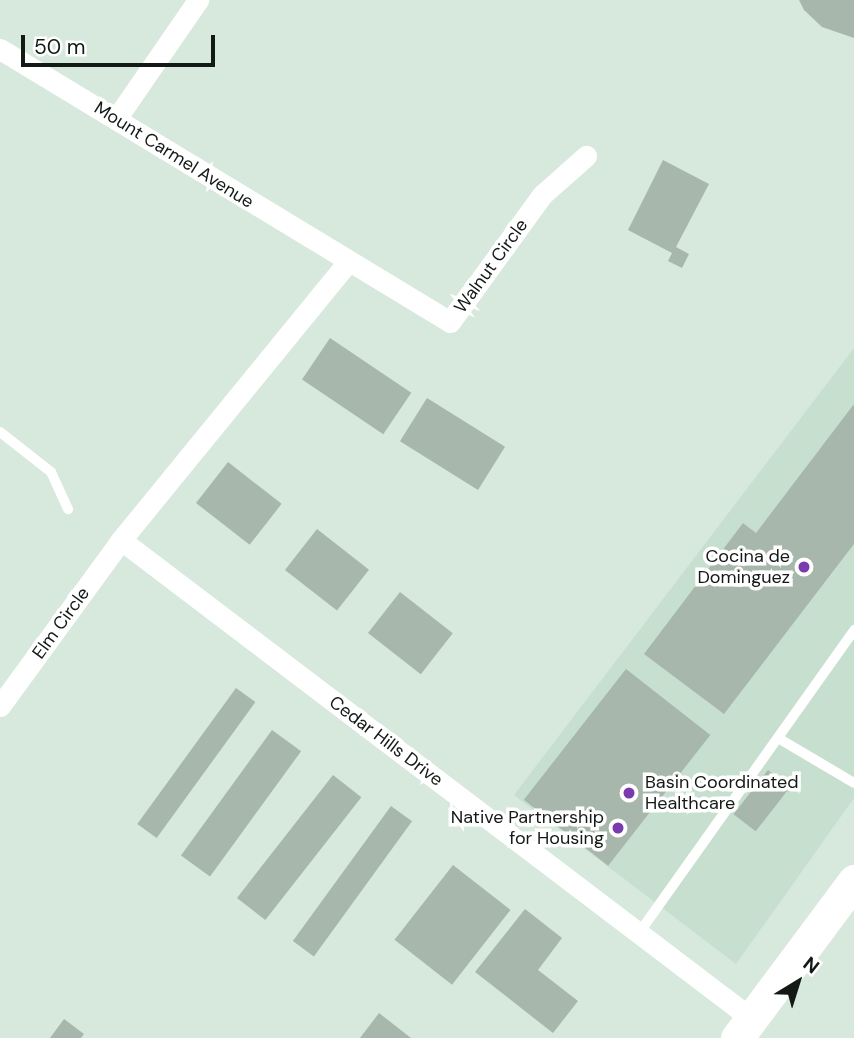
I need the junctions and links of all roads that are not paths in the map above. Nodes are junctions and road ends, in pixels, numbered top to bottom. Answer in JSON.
{"nodes":[{"id":1,"x":198,"y":0,"type":"edge"},
{"id":2,"x":0,"y":49,"type":"edge"},
{"id":3,"x":116,"y":119,"type":"junction"},
{"id":4,"x":586,"y":156,"type":"dead end"},
{"id":5,"x":348,"y":262,"type":"junction"},
{"id":6,"x":0,"y":432,"type":"edge"},
{"id":7,"x":68,"y":509,"type":"dead end"},
{"id":8,"x":121,"y":540,"type":"junction"},
{"id":9,"x":854,"y":630,"type":"edge"},
{"id":10,"x":0,"y":706,"type":"edge"},
{"id":11,"x":778,"y":738,"type":"junction"},
{"id":12,"x":854,"y":783,"type":"edge"},
{"id":13,"x":854,"y":881,"type":"edge"},
{"id":14,"x":639,"y":933,"type":"junction"},
{"id":15,"x":744,"y":1028,"type":"edge"}],
"edges":[{"from":1,"to":3,"type":"street"},
{"from":2,"to":3,"type":"street","name":"Mount Carmel Avenue"},
{"from":3,"to":5,"type":"street","name":"Mount Carmel Avenue"},
{"from":4,"to":5,"type":"street","name":"Walnut Circle"},
{"from":5,"to":8,"type":"street","name":"Elm Circle"},
{"from":6,"to":7,"type":"lane"},
{"from":8,"to":10,"type":"street","name":"Elm Circle"},
{"from":8,"to":14,"type":"street","name":"Cedar Hills Drive"},
{"from":9,"to":11,"type":"lane"},
{"from":11,"to":12,"type":"lane"},
{"from":11,"to":14,"type":"lane"},
{"from":13,"to":15,"type":"main road"},
{"from":14,"to":15,"type":"street","name":"Cedar Hills Drive"}]}
